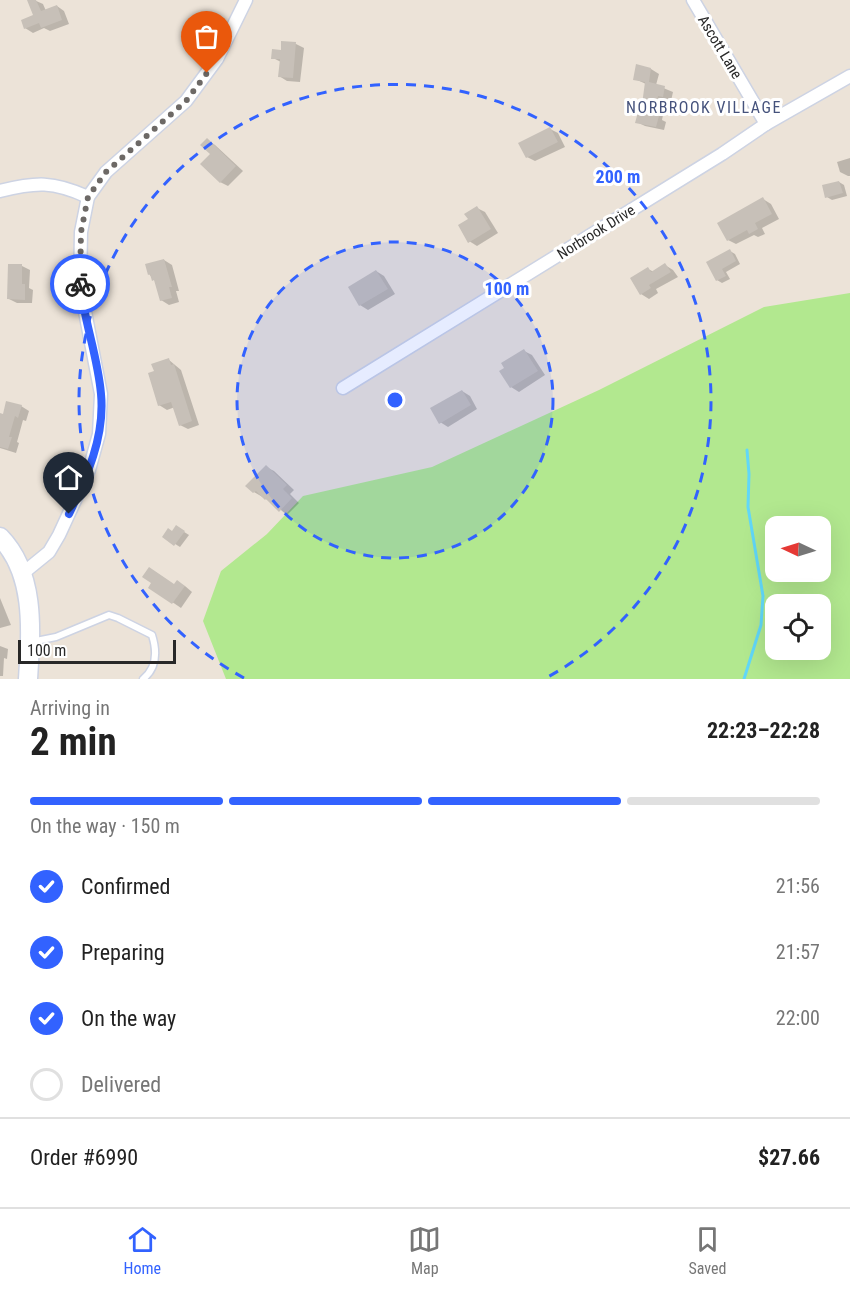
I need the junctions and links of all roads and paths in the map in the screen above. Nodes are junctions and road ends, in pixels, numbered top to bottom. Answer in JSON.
{"nodes":[{"id":1,"x":246,"y":0,"type":"edge"},
{"id":2,"x":693,"y":0,"type":"edge"},
{"id":3,"x":850,"y":76,"type":"edge"},
{"id":4,"x":766,"y":124,"type":"junction"},
{"id":5,"x":0,"y":191,"type":"edge"},
{"id":6,"x":88,"y":197,"type":"junction"},
{"id":7,"x":343,"y":388,"type":"dead end"},
{"id":8,"x":0,"y":537,"type":"edge"},
{"id":9,"x":22,"y":574,"type":"junction"},
{"id":10,"x":31,"y":642,"type":"junction"},
{"id":11,"x":28,"y":679,"type":"edge"},
{"id":12,"x":143,"y":679,"type":"edge"}],
"edges":[{"from":1,"to":6,"type":"street"},
{"from":2,"to":4,"type":"street","name":"Ascott Lane"},
{"from":3,"to":4,"type":"street","name":"Norbrook Drive"},
{"from":4,"to":7,"type":"street","name":"Norbrook Drive"},
{"from":5,"to":6,"type":"street"},
{"from":6,"to":9,"type":"street"},
{"from":8,"to":9,"type":"street"},
{"from":9,"to":10,"type":"street"},
{"from":10,"to":11,"type":"street"},
{"from":10,"to":12,"type":"lane"}]}
